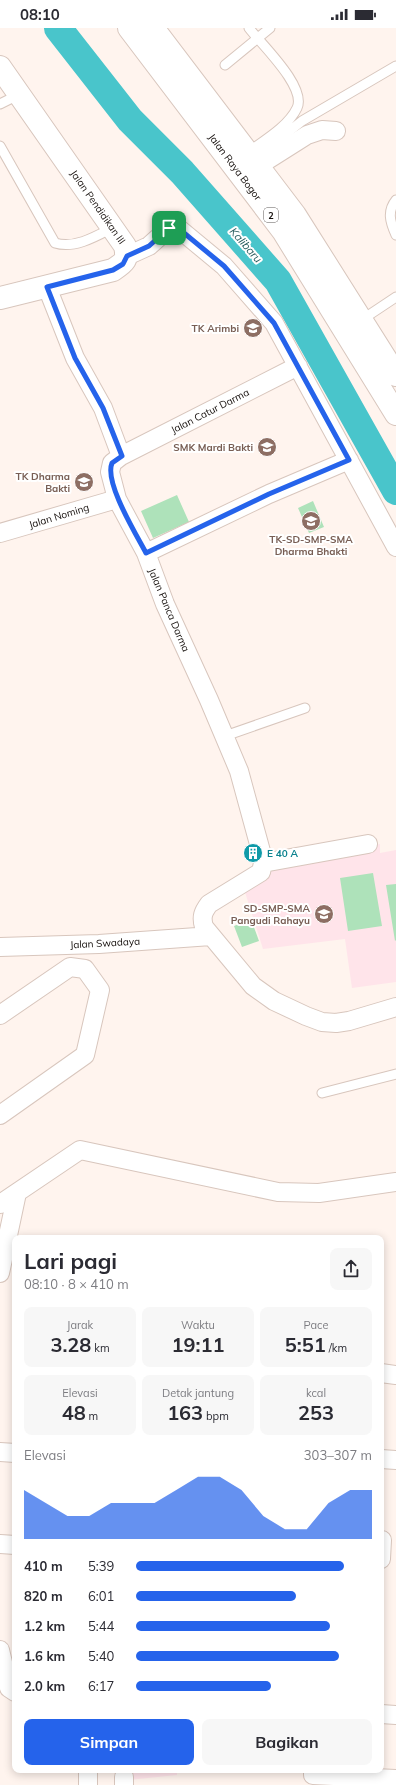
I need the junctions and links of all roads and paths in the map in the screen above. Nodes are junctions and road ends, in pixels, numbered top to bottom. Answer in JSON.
{"nodes":[{"id":1,"x":129,"y":28,"type":"edge"},
{"id":2,"x":153,"y":28,"type":"edge"},
{"id":3,"x":249,"y":28,"type":"edge"},
{"id":4,"x":270,"y":28,"type":"edge"},
{"id":5,"x":257,"y":39,"type":"junction"},
{"id":6,"x":225,"y":65,"type":"dead end"},
{"id":7,"x":396,"y":66,"type":"edge"},
{"id":8,"x":0,"y":67,"type":"edge"},
{"id":9,"x":9,"y":100,"type":"edge"},
{"id":10,"x":336,"y":130,"type":"dead end"},
{"id":11,"x":0,"y":146,"type":"edge"},
{"id":12,"x":248,"y":161,"type":"junction"},
{"id":13,"x":396,"y":200,"type":"edge"},
{"id":14,"x":112,"y":228,"type":"junction"},
{"id":15,"x":396,"y":235,"type":"edge"},
{"id":16,"x":127,"y":256,"type":"junction"},
{"id":17,"x":47,"y":287,"type":"junction"},
{"id":18,"x":396,"y":297,"type":"edge"},
{"id":19,"x":0,"y":298,"type":"edge"},
{"id":20,"x":354,"y":325,"type":"junction"},
{"id":21,"x":298,"y":366,"type":"junction"},
{"id":22,"x":396,"y":375,"type":"edge"},
{"id":23,"x":396,"y":414,"type":"edge"},
{"id":24,"x":122,"y":456,"type":"junction"},
{"id":25,"x":349,"y":460,"type":"junction"},
{"id":26,"x":118,"y":499,"type":"junction"},
{"id":27,"x":391,"y":524,"type":"edge"},
{"id":28,"x":0,"y":532,"type":"edge"},
{"id":29,"x":396,"y":547,"type":"edge"},
{"id":30,"x":146,"y":553,"type":"junction"},
{"id":31,"x":305,"y":708,"type":"dead end"},
{"id":32,"x":225,"y":736,"type":"junction"},
{"id":33,"x":368,"y":844,"type":"dead end"},
{"id":34,"x":260,"y":869,"type":"junction"},
{"id":35,"x":211,"y":936,"type":"junction"},
{"id":36,"x":0,"y":948,"type":"edge"},
{"id":37,"x":396,"y":1007,"type":"edge"},
{"id":38,"x":0,"y":1015,"type":"edge"},
{"id":39,"x":396,"y":1074,"type":"edge"},
{"id":40,"x":322,"y":1093,"type":"dead end"},
{"id":41,"x":0,"y":1115,"type":"edge"},
{"id":42,"x":396,"y":1182,"type":"edge"},
{"id":43,"x":17,"y":1192,"type":"junction"},
{"id":44,"x":0,"y":1204,"type":"edge"},
{"id":45,"x":0,"y":1273,"type":"edge"},
{"id":46,"x":384,"y":1373,"type":"edge"},
{"id":47,"x":396,"y":1375,"type":"edge"},
{"id":48,"x":0,"y":1452,"type":"edge"},
{"id":49,"x":12,"y":1453,"type":"edge"},
{"id":50,"x":384,"y":1459,"type":"edge"},
{"id":51,"x":396,"y":1460,"type":"edge"},
{"id":52,"x":0,"y":1544,"type":"edge"},
{"id":53,"x":12,"y":1545,"type":"edge"},
{"id":54,"x":0,"y":1650,"type":"edge"},
{"id":55,"x":8,"y":1689,"type":"edge"},
{"id":56,"x":384,"y":1714,"type":"edge"},
{"id":57,"x":396,"y":1715,"type":"edge"},
{"id":58,"x":88,"y":1773,"type":"edge"},
{"id":59,"x":313,"y":1773,"type":"edge"},
{"id":60,"x":396,"y":1779,"type":"edge"},
{"id":61,"x":88,"y":1785,"type":"edge"}],
"edges":[{"from":1,"to":12,"type":"main road","name":"Jalan Raya Bogor","number":"2"},
{"from":2,"to":12,"type":"main road","name":"Jalan Raya Bogor","number":"2"},
{"from":3,"to":5,"type":"lane"},
{"from":4,"to":5,"type":"lane"},
{"from":5,"to":6,"type":"lane"},
{"from":5,"to":12,"type":"lane"},
{"from":7,"to":12,"type":"lane"},
{"from":8,"to":9,"type":"main road","name":"Jalan Pendidikan III"},
{"from":9,"to":14,"type":"main road","name":"Jalan Pendidikan III"},
{"from":10,"to":12,"type":"street"},
{"from":11,"to":14,"type":"lane"},
{"from":12,"to":20,"type":"main road","name":"Jalan Raya Bogor","number":"2"},
{"from":13,"to":15,"type":"lane"},
{"from":14,"to":16,"type":"main road","name":"Jalan Pendidikan III"},
{"from":16,"to":17,"type":"main road","name":"Jalan Pendidikan III"},
{"from":16,"to":21,"type":"street"},
{"from":17,"to":19,"type":"main road","name":"Jalan Pendidikan III"},
{"from":17,"to":24,"type":"street"},
{"from":18,"to":20,"type":"lane"},
{"from":20,"to":22,"type":"main road","name":"Jalan Raya Bogor","number":"2"},
{"from":20,"to":23,"type":"main road","name":"Jalan Raya Bogor","number":"2"},
{"from":21,"to":24,"type":"street","name":"Jalan Catur Darma"},
{"from":21,"to":25,"type":"street"},
{"from":24,"to":26,"type":"street","name":"Jalan Panca Darma"},
{"from":25,"to":27,"type":"street"},
{"from":25,"to":30,"type":"street"},
{"from":26,"to":28,"type":"street","name":"Jalan Noming"},
{"from":26,"to":30,"type":"street","name":"Jalan Panca Darma"},
{"from":27,"to":29,"type":"street"},
{"from":30,"to":32,"type":"street","name":"Jalan Panca Darma"},
{"from":31,"to":32,"type":"lane"},
{"from":32,"to":34,"type":"street","name":"Jalan Panca Darma"},
{"from":33,"to":34,"type":"street"},
{"from":34,"to":35,"type":"street"},
{"from":35,"to":36,"type":"street","name":"Jalan Swadaya"},
{"from":35,"to":37,"type":"street"},
{"from":38,"to":41,"type":"street"},
{"from":39,"to":40,"type":"lane"},
{"from":42,"to":43,"type":"street"},
{"from":43,"to":44,"type":"street"},
{"from":43,"to":45,"type":"street"},
{"from":46,"to":47,"type":"street"},
{"from":48,"to":49,"type":"street"},
{"from":50,"to":51,"type":"street"},
{"from":52,"to":53,"type":"street"},
{"from":54,"to":55,"type":"street"},
{"from":56,"to":57,"type":"street"},
{"from":58,"to":61,"type":"street"},
{"from":59,"to":60,"type":"street"}]}
